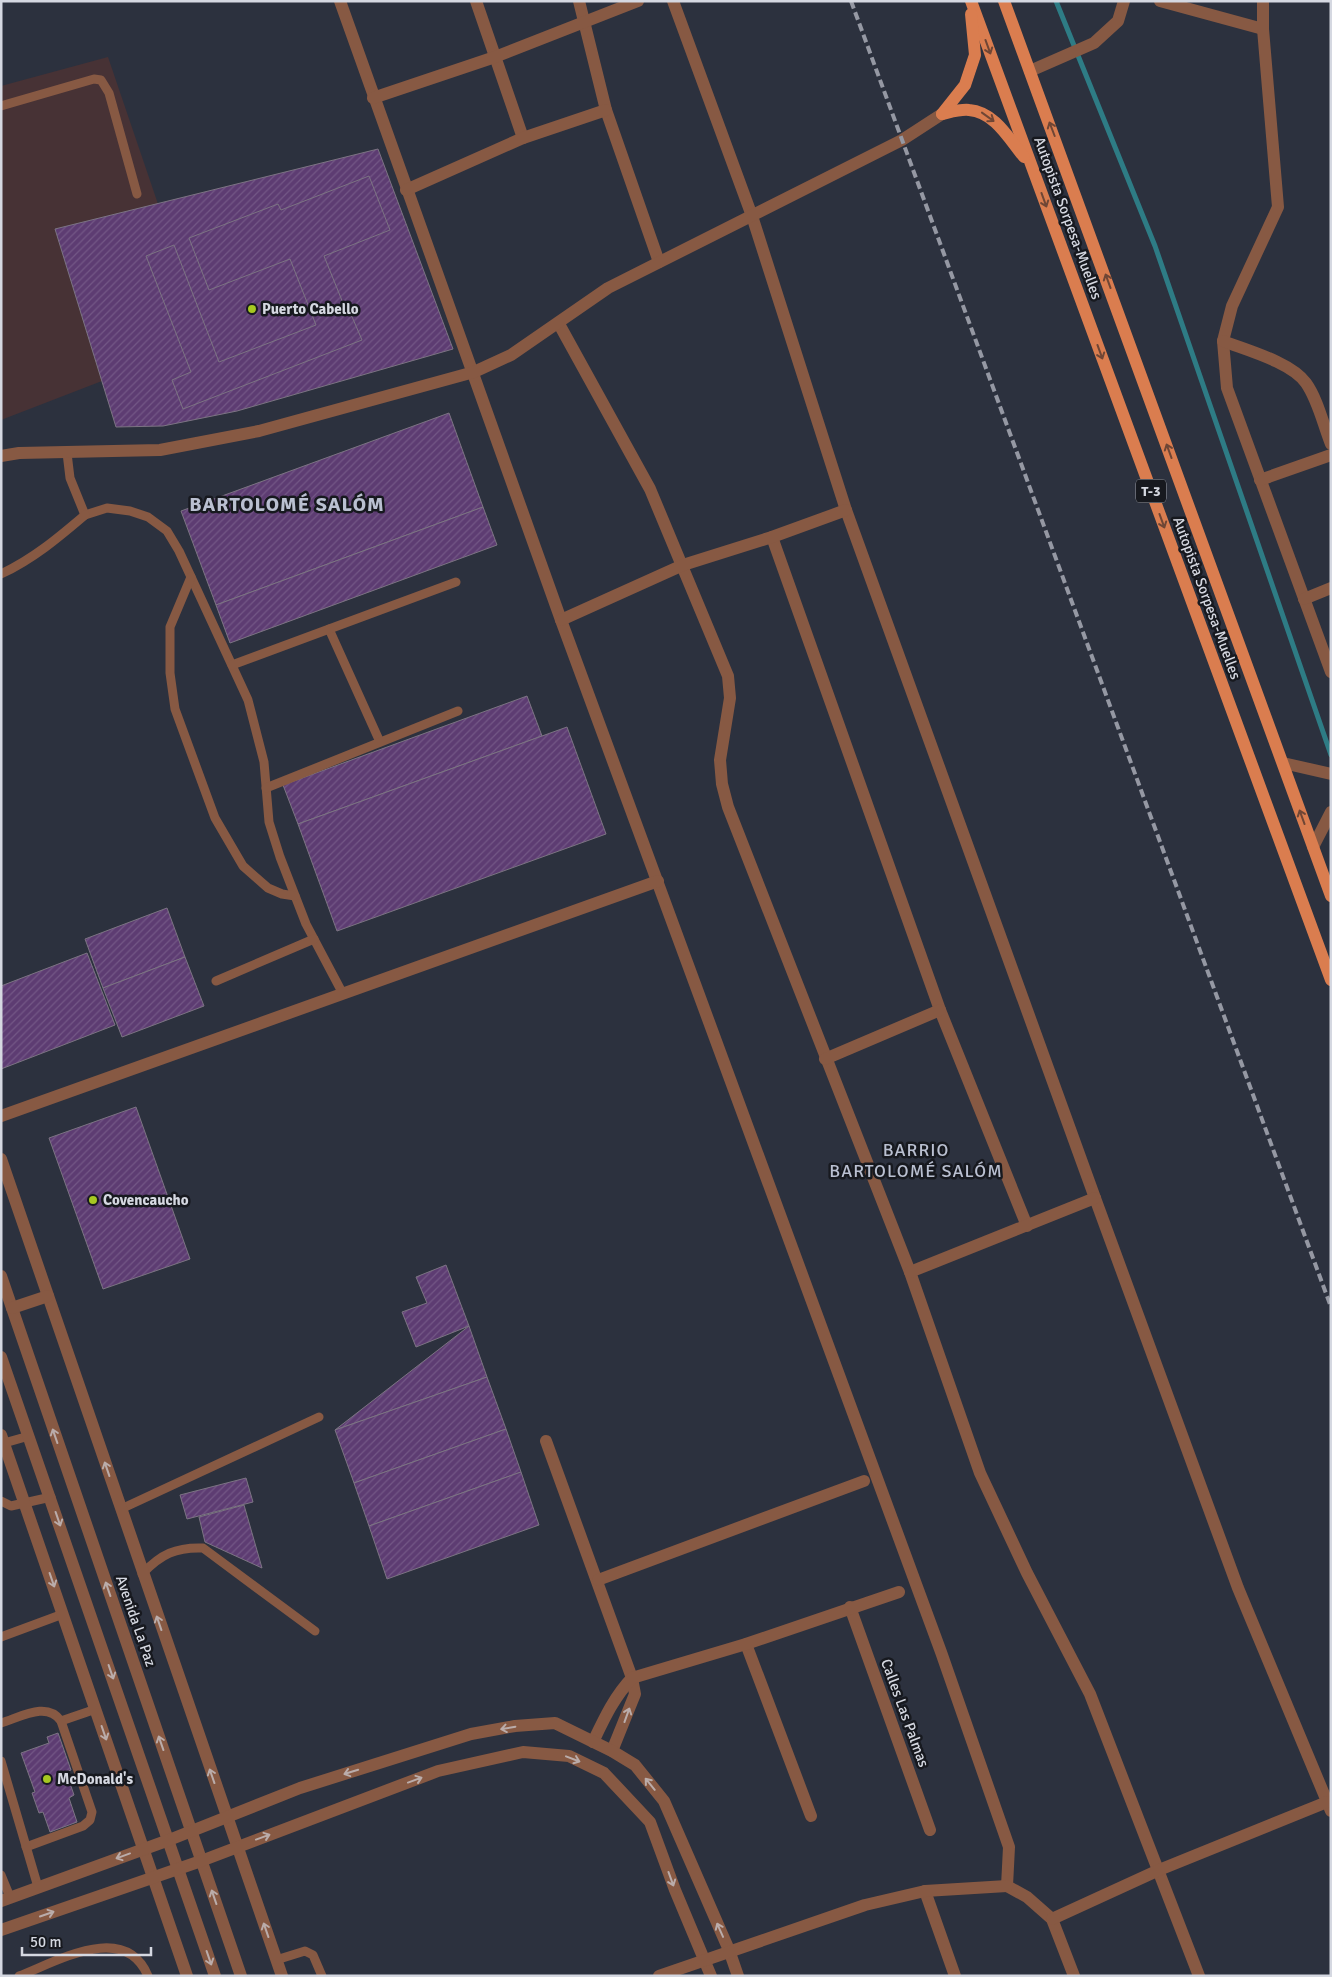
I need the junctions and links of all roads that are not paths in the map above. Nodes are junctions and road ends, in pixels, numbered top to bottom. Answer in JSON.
{"nodes":[{"id":1,"x":340,"y":1,"type":"edge"},
{"id":2,"x":476,"y":1,"type":"edge"},
{"id":3,"x":579,"y":1,"type":"edge"},
{"id":4,"x":638,"y":1,"type":"edge"},
{"id":5,"x":673,"y":1,"type":"edge"},
{"id":6,"x":970,"y":1,"type":"edge"},
{"id":7,"x":1004,"y":1,"type":"edge"},
{"id":8,"x":1124,"y":1,"type":"edge"},
{"id":9,"x":1160,"y":1,"type":"edge"},
{"id":10,"x":1263,"y":1,"type":"edge"},
{"id":11,"x":583,"y":23,"type":"junction"},
{"id":12,"x":1263,"y":30,"type":"junction"},
{"id":13,"x":494,"y":57,"type":"junction"},
{"id":14,"x":1030,"y":71,"type":"junction"},
{"id":15,"x":373,"y":98,"type":"junction"},
{"id":16,"x":1,"y":106,"type":"edge"},
{"id":17,"x":606,"y":110,"type":"junction"},
{"id":18,"x":942,"y":114,"type":"junction"},
{"id":19,"x":523,"y":138,"type":"junction"},
{"id":20,"x":1031,"y":165,"type":"junction"},
{"id":21,"x":406,"y":190,"type":"junction"},
{"id":22,"x":137,"y":194,"type":"dead end"},
{"id":23,"x":752,"y":216,"type":"junction"},
{"id":24,"x":659,"y":262,"type":"junction"},
{"id":25,"x":559,"y":324,"type":"junction"},
{"id":26,"x":1223,"y":341,"type":"junction"},
{"id":27,"x":474,"y":372,"type":"junction"},
{"id":28,"x":1331,"y":444,"type":"edge"},
{"id":29,"x":67,"y":453,"type":"junction"},
{"id":30,"x":1331,"y":455,"type":"edge"},
{"id":31,"x":1,"y":456,"type":"edge"},
{"id":32,"x":1260,"y":480,"type":"junction"},
{"id":33,"x":846,"y":510,"type":"junction"},
{"id":34,"x":84,"y":515,"type":"junction"},
{"id":35,"x":772,"y":537,"type":"junction"},
{"id":36,"x":683,"y":565,"type":"junction"},
{"id":37,"x":1,"y":574,"type":"edge"},
{"id":38,"x":191,"y":577,"type":"junction"},
{"id":39,"x":456,"y":582,"type":"dead end"},
{"id":40,"x":1331,"y":588,"type":"edge"},
{"id":41,"x":1304,"y":598,"type":"junction"},
{"id":42,"x":561,"y":620,"type":"junction"},
{"id":43,"x":329,"y":629,"type":"junction"},
{"id":44,"x":232,"y":665,"type":"junction"},
{"id":45,"x":1331,"y":672,"type":"edge"},
{"id":46,"x":458,"y":711,"type":"dead end"},
{"id":47,"x":380,"y":742,"type":"junction"},
{"id":48,"x":1283,"y":763,"type":"junction"},
{"id":49,"x":1331,"y":774,"type":"edge"},
{"id":50,"x":266,"y":788,"type":"junction"},
{"id":51,"x":1331,"y":812,"type":"edge"},
{"id":52,"x":1313,"y":847,"type":"junction"},
{"id":53,"x":658,"y":881,"type":"junction"},
{"id":54,"x":295,"y":896,"type":"junction"},
{"id":55,"x":1331,"y":896,"type":"edge"},
{"id":56,"x":314,"y":939,"type":"junction"},
{"id":57,"x":1331,"y":980,"type":"edge"},
{"id":58,"x":216,"y":981,"type":"dead end"},
{"id":59,"x":343,"y":994,"type":"junction"},
{"id":60,"x":940,"y":1010,"type":"junction"},
{"id":61,"x":825,"y":1059,"type":"junction"},
{"id":62,"x":1,"y":1116,"type":"edge"},
{"id":63,"x":1,"y":1159,"type":"edge"},
{"id":64,"x":1095,"y":1198,"type":"junction"},
{"id":65,"x":1027,"y":1226,"type":"junction"},
{"id":66,"x":910,"y":1272,"type":"junction"},
{"id":67,"x":1,"y":1276,"type":"edge"},
{"id":68,"x":48,"y":1296,"type":"junction"},
{"id":69,"x":12,"y":1308,"type":"junction"},
{"id":70,"x":1,"y":1357,"type":"edge"},
{"id":71,"x":319,"y":1417,"type":"dead end"},
{"id":72,"x":29,"y":1436,"type":"junction"},
{"id":73,"x":2,"y":1441,"type":"edge"},
{"id":74,"x":546,"y":1441,"type":"dead end"},
{"id":75,"x":864,"y":1481,"type":"dead end"},
{"id":76,"x":51,"y":1497,"type":"junction"},
{"id":77,"x":1,"y":1501,"type":"edge"},
{"id":78,"x":26,"y":1504,"type":"junction"},
{"id":79,"x":121,"y":1509,"type":"junction"},
{"id":80,"x":142,"y":1574,"type":"junction"},
{"id":81,"x":598,"y":1580,"type":"junction"},
{"id":82,"x":899,"y":1592,"type":"dead end"},
{"id":83,"x":850,"y":1608,"type":"junction"},
{"id":84,"x":64,"y":1614,"type":"junction"},
{"id":85,"x":315,"y":1631,"type":"dead end"},
{"id":86,"x":1,"y":1637,"type":"edge"},
{"id":87,"x":746,"y":1644,"type":"junction"},
{"id":88,"x":632,"y":1678,"type":"junction"},
{"id":89,"x":96,"y":1709,"type":"junction"},
{"id":90,"x":61,"y":1721,"type":"junction"},
{"id":91,"x":1,"y":1723,"type":"edge"},
{"id":92,"x":593,"y":1742,"type":"junction"},
{"id":93,"x":612,"y":1751,"type":"junction"},
{"id":94,"x":1,"y":1761,"type":"edge"},
{"id":95,"x":1329,"y":1806,"type":"edge"},
{"id":96,"x":811,"y":1816,"type":"dead end"},
{"id":97,"x":226,"y":1818,"type":"junction"},
{"id":98,"x":930,"y":1830,"type":"dead end"},
{"id":99,"x":191,"y":1831,"type":"junction"},
{"id":100,"x":169,"y":1840,"type":"junction"},
{"id":101,"x":237,"y":1846,"type":"junction"},
{"id":102,"x":26,"y":1847,"type":"junction"},
{"id":103,"x":144,"y":1849,"type":"junction"},
{"id":104,"x":201,"y":1861,"type":"junction"},
{"id":105,"x":178,"y":1868,"type":"junction"},
{"id":106,"x":1159,"y":1870,"type":"junction"},
{"id":107,"x":1,"y":1875,"type":"edge"},
{"id":108,"x":153,"y":1877,"type":"junction"},
{"id":109,"x":1007,"y":1886,"type":"junction"},
{"id":110,"x":38,"y":1887,"type":"junction"},
{"id":111,"x":925,"y":1892,"type":"junction"},
{"id":112,"x":6,"y":1899,"type":"edge"},
{"id":113,"x":1052,"y":1919,"type":"junction"},
{"id":114,"x":1,"y":1930,"type":"edge"},
{"id":115,"x":729,"y":1950,"type":"junction"},
{"id":116,"x":706,"y":1958,"type":"junction"},
{"id":117,"x":276,"y":1960,"type":"junction"},
{"id":118,"x":20,"y":1976,"type":"edge"},
{"id":119,"x":148,"y":1976,"type":"edge"},
{"id":120,"x":187,"y":1976,"type":"edge"},
{"id":121,"x":216,"y":1976,"type":"edge"},
{"id":122,"x":241,"y":1976,"type":"edge"},
{"id":123,"x":282,"y":1976,"type":"edge"},
{"id":124,"x":322,"y":1976,"type":"edge"},
{"id":125,"x":659,"y":1976,"type":"edge"},
{"id":126,"x":712,"y":1976,"type":"edge"},
{"id":127,"x":738,"y":1976,"type":"edge"},
{"id":128,"x":955,"y":1976,"type":"edge"},
{"id":129,"x":1074,"y":1976,"type":"edge"},
{"id":130,"x":1198,"y":1976,"type":"edge"}],
"edges":[{"from":1,"to":15,"type":"street"},
{"from":2,"to":13,"type":"street"},
{"from":3,"to":11,"type":"street"},
{"from":4,"to":11,"type":"street"},
{"from":5,"to":23,"type":"street"},
{"from":6,"to":18,"type":"main road"},
{"from":6,"to":20,"type":"main road","name":"Autopista Sorpesa-Muelles","number":"T-3","one_way":true},
{"from":7,"to":14,"type":"main road","name":"Autopista Sorpesa-Muelles","number":"T-3"},
{"from":8,"to":14,"type":"street"},
{"from":9,"to":12,"type":"street"},
{"from":10,"to":12,"type":"street"},
{"from":11,"to":13,"type":"street"},
{"from":11,"to":17,"type":"street"},
{"from":12,"to":26,"type":"street"},
{"from":13,"to":15,"type":"street"},
{"from":13,"to":19,"type":"street"},
{"from":48,"to":14,"type":"main road","name":"Autopista Sorpesa-Muelles","number":"T-3","one_way":true},
{"from":15,"to":21,"type":"street"},
{"from":16,"to":22,"type":"lane"},
{"from":17,"to":19,"type":"street"},
{"from":17,"to":24,"type":"street"},
{"from":18,"to":20,"type":"main road","one_way":true},
{"from":18,"to":23,"type":"street"},
{"from":19,"to":21,"type":"street"},
{"from":20,"to":57,"type":"main road","name":"Autopista Sorpesa-Muelles","number":"T-3","one_way":true},
{"from":21,"to":27,"type":"street"},
{"from":23,"to":24,"type":"street"},
{"from":23,"to":33,"type":"street"},
{"from":24,"to":25,"type":"street"},
{"from":25,"to":27,"type":"street"},
{"from":25,"to":36,"type":"street"},
{"from":26,"to":28,"type":"street"},
{"from":26,"to":32,"type":"street"},
{"from":27,"to":29,"type":"street"},
{"from":27,"to":42,"type":"street"},
{"from":29,"to":31,"type":"street"},
{"from":29,"to":34,"type":"lane"},
{"from":30,"to":32,"type":"street"},
{"from":32,"to":41,"type":"street"},
{"from":33,"to":35,"type":"street"},
{"from":33,"to":64,"type":"street"},
{"from":34,"to":37,"type":"lane"},
{"from":34,"to":38,"type":"lane"},
{"from":35,"to":36,"type":"street"},
{"from":35,"to":60,"type":"street"},
{"from":36,"to":42,"type":"street"},
{"from":36,"to":61,"type":"street"},
{"from":38,"to":44,"type":"lane"},
{"from":38,"to":54,"type":"lane"},
{"from":39,"to":43,"type":"lane"},
{"from":40,"to":41,"type":"street"},
{"from":41,"to":45,"type":"street"},
{"from":42,"to":53,"type":"street"},
{"from":43,"to":44,"type":"lane"},
{"from":43,"to":47,"type":"lane"},
{"from":44,"to":50,"type":"lane"},
{"from":46,"to":47,"type":"lane"},
{"from":47,"to":50,"type":"lane"},
{"from":48,"to":49,"type":"street"},
{"from":52,"to":48,"type":"main road","name":"Autopista Sorpesa-Muelles","number":"T-3","one_way":true},
{"from":50,"to":54,"type":"lane"},
{"from":51,"to":52,"type":"street"},
{"from":52,"to":55,"type":"main road","name":"Autopista Sorpesa-Muelles","number":"T-3"},
{"from":53,"to":59,"type":"street"},
{"from":53,"to":109,"type":"street"},
{"from":54,"to":56,"type":"lane"},
{"from":56,"to":58,"type":"lane"},
{"from":56,"to":59,"type":"lane"},
{"from":59,"to":62,"type":"street"},
{"from":60,"to":61,"type":"street"},
{"from":60,"to":65,"type":"street"},
{"from":61,"to":66,"type":"street"},
{"from":63,"to":68,"type":"street"},
{"from":64,"to":65,"type":"street"},
{"from":64,"to":95,"type":"street"},
{"from":65,"to":66,"type":"street"},
{"from":66,"to":106,"type":"street"},
{"from":67,"to":69,"type":"street","name":"Avenida La Paz"},
{"from":68,"to":69,"type":"street"},
{"from":79,"to":68,"type":"street","one_way":true},
{"from":99,"to":69,"type":"street","name":"Avenida La Paz","one_way":true},
{"from":70,"to":72,"type":"street"},
{"from":71,"to":79,"type":"lane"},
{"from":72,"to":73,"type":"lane"},
{"from":72,"to":76,"type":"street"},
{"from":73,"to":78,"type":"street"},
{"from":74,"to":81,"type":"street"},
{"from":75,"to":81,"type":"street"},
{"from":76,"to":78,"type":"lane"},
{"from":76,"to":100,"type":"street","one_way":true},
{"from":77,"to":78,"type":"lane"},
{"from":78,"to":84,"type":"street","one_way":true},
{"from":79,"to":80,"type":"street"},
{"from":80,"to":85,"type":"lane"},
{"from":97,"to":80,"type":"street","one_way":true},
{"from":81,"to":88,"type":"street"},
{"from":82,"to":83,"type":"street"},
{"from":83,"to":87,"type":"street"},
{"from":83,"to":98,"type":"street","name":"Calles Las Palmas"},
{"from":84,"to":86,"type":"lane"},
{"from":84,"to":89,"type":"street"},
{"from":87,"to":88,"type":"street"},
{"from":87,"to":96,"type":"street"},
{"from":88,"to":92,"type":"street"},
{"from":93,"to":88,"type":"street","one_way":true},
{"from":89,"to":90,"type":"lane"},
{"from":89,"to":103,"type":"street","one_way":true},
{"from":90,"to":91,"type":"lane"},
{"from":90,"to":102,"type":"lane"},
{"from":92,"to":93,"type":"street"},
{"from":92,"to":97,"type":"street","one_way":true},
{"from":115,"to":93,"type":"street","one_way":true},
{"from":94,"to":102,"type":"lane"},
{"from":95,"to":106,"type":"street"},
{"from":97,"to":99,"type":"street"},
{"from":97,"to":101,"type":"street"},
{"from":99,"to":100,"type":"street"},
{"from":99,"to":104,"type":"street","name":"Avenida La Paz"},
{"from":100,"to":103,"type":"street"},
{"from":100,"to":105,"type":"street"},
{"from":101,"to":104,"type":"street"},
{"from":101,"to":116,"type":"street","one_way":true},
{"from":117,"to":101,"type":"street","one_way":true},
{"from":102,"to":110,"type":"lane"},
{"from":103,"to":108,"type":"street"},
{"from":103,"to":110,"type":"street","one_way":true},
{"from":104,"to":105,"type":"street"},
{"from":122,"to":104,"type":"street","name":"Avenida La Paz","one_way":true},
{"from":105,"to":108,"type":"street"},
{"from":105,"to":121,"type":"street","one_way":true},
{"from":106,"to":113,"type":"street"},
{"from":106,"to":130,"type":"street"},
{"from":107,"to":112,"type":"lane"},
{"from":114,"to":108,"type":"street","one_way":true},
{"from":108,"to":120,"type":"street"},
{"from":109,"to":111,"type":"street"},
{"from":109,"to":113,"type":"street"},
{"from":110,"to":112,"type":"street"},
{"from":111,"to":115,"type":"street"},
{"from":111,"to":128,"type":"street"},
{"from":113,"to":129,"type":"street"},
{"from":115,"to":116,"type":"street"},
{"from":115,"to":127,"type":"street"},
{"from":116,"to":125,"type":"street"},
{"from":116,"to":126,"type":"street"},
{"from":117,"to":123,"type":"street"},
{"from":117,"to":124,"type":"lane"},
{"from":118,"to":119,"type":"lane"}]}
